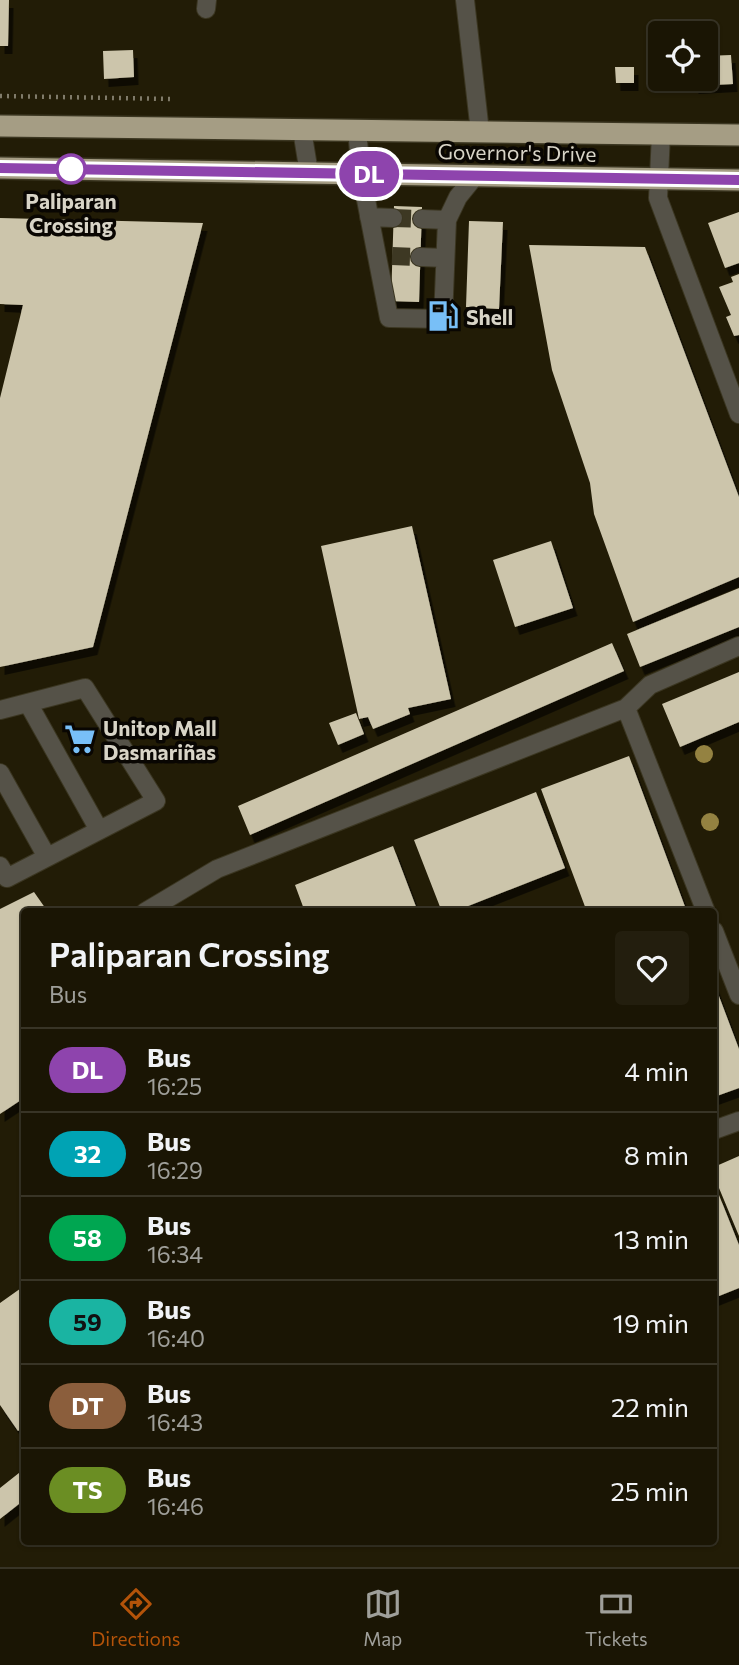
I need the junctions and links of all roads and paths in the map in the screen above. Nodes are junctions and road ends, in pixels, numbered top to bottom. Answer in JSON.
{"nodes":[{"id":1,"x":465,"y":0,"type":"edge"},
{"id":2,"x":0,"y":96,"type":"edge"},
{"id":3,"x":172,"y":99,"type":"dead end"},
{"id":4,"x":0,"y":126,"type":"edge"},
{"id":5,"x":302,"y":130,"type":"junction"},
{"id":6,"x":357,"y":130,"type":"junction"},
{"id":7,"x":480,"y":132,"type":"junction"},
{"id":8,"x":661,"y":134,"type":"junction"},
{"id":9,"x":739,"y":135,"type":"edge"},
{"id":10,"x":0,"y":168,"type":"edge"},
{"id":11,"x":309,"y":173,"type":"junction"},
{"id":12,"x":361,"y":174,"type":"junction"},
{"id":13,"x":475,"y":176,"type":"junction"},
{"id":14,"x":659,"y":178,"type":"junction"},
{"id":15,"x":739,"y":180,"type":"edge"},
{"id":16,"x":369,"y":217,"type":"junction"},
{"id":17,"x":393,"y":218,"type":"tunnel mouth"},
{"id":18,"x":422,"y":219,"type":"tunnel mouth"},
{"id":19,"x":447,"y":220,"type":"junction"},
{"id":20,"x":420,"y":257,"type":"tunnel mouth"},
{"id":21,"x":446,"y":258,"type":"junction"},
{"id":22,"x":739,"y":414,"type":"edge"},
{"id":23,"x":739,"y":646,"type":"edge"},
{"id":24,"x":28,"y":703,"type":"junction"},
{"id":25,"x":626,"y":708,"type":"junction"},
{"id":26,"x":0,"y":710,"type":"edge"},
{"id":27,"x":0,"y":773,"type":"edge"},
{"id":28,"x":99,"y":831,"type":"junction"},
{"id":29,"x":47,"y":857,"type":"junction"},
{"id":30,"x":0,"y":866,"type":"edge"},
{"id":31,"x":152,"y":908,"type":"edge"},
{"id":32,"x":704,"y":908,"type":"edge"},
{"id":33,"x":717,"y":939,"type":"edge"},
{"id":34,"x":739,"y":995,"type":"edge"},
{"id":35,"x":739,"y":1121,"type":"edge"},
{"id":36,"x":717,"y":1129,"type":"edge"}],
"edges":[{"from":1,"to":7,"type":"lane"},
{"from":2,"to":3,"type":"path"},
{"from":4,"to":5,"type":"highway","name":"Governor's Drive"},
{"from":5,"to":6,"type":"highway","name":"Governor's Drive"},
{"from":5,"to":11,"type":"lane"},
{"from":6,"to":7,"type":"highway","name":"Governor's Drive"},
{"from":6,"to":12,"type":"lane"},
{"from":7,"to":8,"type":"highway","name":"Governor's Drive"},
{"from":8,"to":9,"type":"highway","name":"Governor's Drive"},
{"from":8,"to":14,"type":"lane"},
{"from":10,"to":11,"type":"highway","name":"Governor's Drive"},
{"from":11,"to":12,"type":"highway","name":"Governor's Drive"},
{"from":12,"to":13,"type":"highway","name":"Governor's Drive"},
{"from":12,"to":16,"type":"lane"},
{"from":13,"to":14,"type":"highway","name":"Governor's Drive"},
{"from":13,"to":19,"type":"lane"},
{"from":14,"to":15,"type":"highway","name":"Governor's Drive"},
{"from":14,"to":22,"type":"lane"},
{"from":16,"to":17,"type":"lane"},
{"from":16,"to":21,"type":"lane"},
{"from":18,"to":19,"type":"lane"},
{"from":19,"to":21,"type":"lane"},
{"from":20,"to":21,"type":"lane"},
{"from":23,"to":25,"type":"lane"},
{"from":24,"to":26,"type":"lane"},
{"from":24,"to":28,"type":"lane"},
{"from":24,"to":28,"type":"lane"},
{"from":25,"to":31,"type":"lane"},
{"from":25,"to":32,"type":"lane"},
{"from":27,"to":29,"type":"lane"},
{"from":28,"to":29,"type":"lane"},
{"from":29,"to":30,"type":"lane"},
{"from":33,"to":34,"type":"lane"},
{"from":35,"to":36,"type":"lane"}]}
